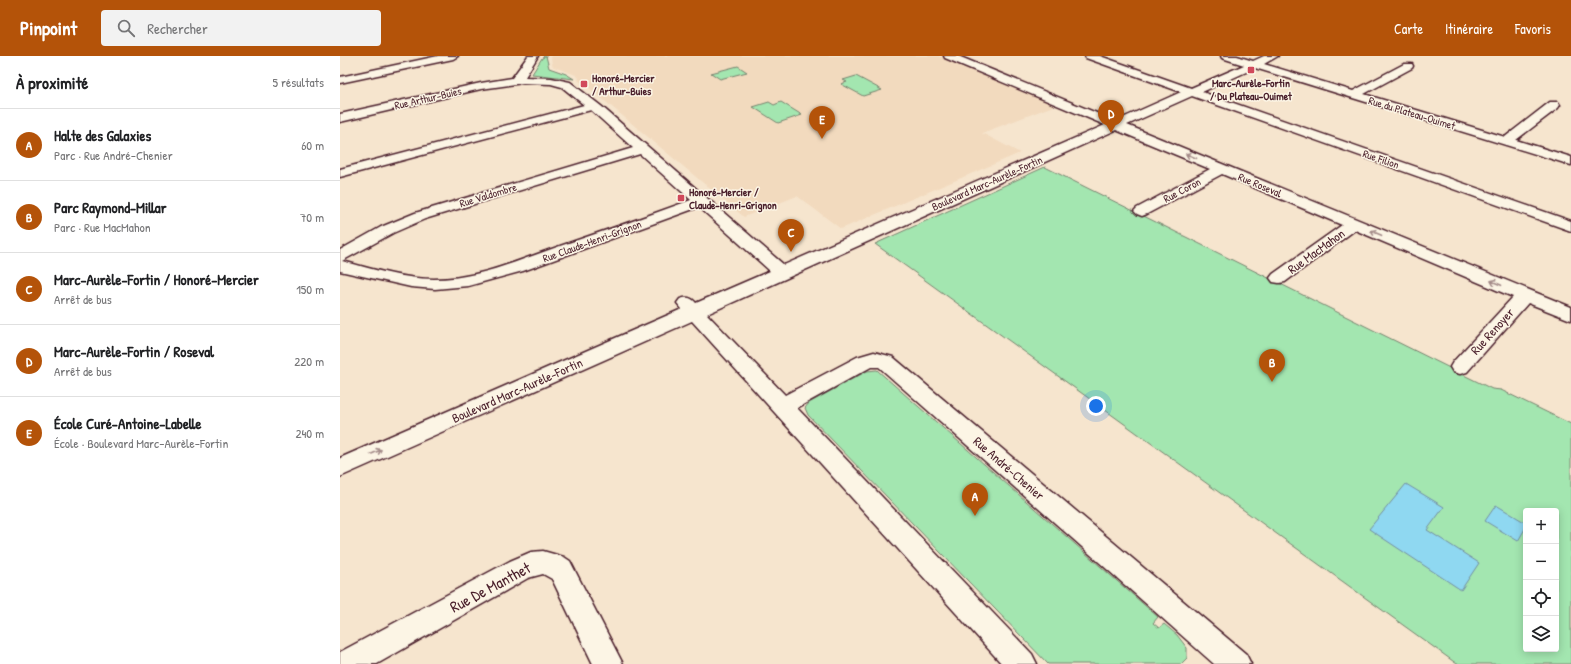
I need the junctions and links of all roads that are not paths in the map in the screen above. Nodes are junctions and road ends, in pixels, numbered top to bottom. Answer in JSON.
{"nodes":[{"id":1,"x":453,"y":56,"type":"edge"},
{"id":2,"x":533,"y":56,"type":"edge"},
{"id":3,"x":949,"y":56,"type":"edge"},
{"id":4,"x":1090,"y":56,"type":"edge"},
{"id":5,"x":1226,"y":56,"type":"edge"},
{"id":6,"x":1273,"y":56,"type":"edge"},
{"id":7,"x":1252,"y":61,"type":"edge"},
{"id":8,"x":1408,"y":66,"type":"dead end"},
{"id":9,"x":340,"y":80,"type":"edge"},
{"id":10,"x":516,"y":80,"type":"junction"},
{"id":11,"x":1187,"y":90,"type":"junction"},
{"id":12,"x":1354,"y":95,"type":"junction"},
{"id":13,"x":1554,"y":104,"type":"dead end"},
{"id":14,"x":593,"y":106,"type":"junction"},
{"id":15,"x":340,"y":118,"type":"edge"},
{"id":16,"x":1112,"y":123,"type":"junction"},
{"id":17,"x":1506,"y":142,"type":"junction"},
{"id":18,"x":642,"y":148,"type":"junction"},
{"id":19,"x":1571,"y":162,"type":"edge"},
{"id":20,"x":1221,"y":169,"type":"junction"},
{"id":21,"x":340,"y":172,"type":"edge"},
{"id":22,"x":702,"y":201,"type":"junction"},
{"id":23,"x":1142,"y":211,"type":"dead end"},
{"id":24,"x":1353,"y":224,"type":"junction"},
{"id":25,"x":1571,"y":226,"type":"edge"},
{"id":26,"x":340,"y":257,"type":"edge"},
{"id":27,"x":340,"y":266,"type":"edge"},
{"id":28,"x":778,"y":269,"type":"junction"},
{"id":29,"x":1279,"y":278,"type":"dead end"},
{"id":30,"x":1525,"y":295,"type":"junction"},
{"id":31,"x":690,"y":308,"type":"junction"},
{"id":32,"x":1571,"y":314,"type":"edge"},
{"id":33,"x":1460,"y":367,"type":"dead end"},
{"id":34,"x":782,"y":406,"type":"junction"},
{"id":35,"x":340,"y":453,"type":"edge"},
{"id":36,"x":340,"y":468,"type":"edge"},
{"id":37,"x":1222,"y":660,"type":"edge"},
{"id":38,"x":348,"y":664,"type":"edge"},
{"id":39,"x":608,"y":664,"type":"edge"},
{"id":40,"x":1022,"y":664,"type":"edge"}],
"edges":[{"from":1,"to":9,"type":"street"},
{"from":2,"to":10,"type":"street"},
{"from":3,"to":16,"type":"street","name":"Rue Roseval"},
{"from":4,"to":11,"type":"street","name":"Rue Filion"},
{"from":5,"to":7,"type":"street","name":"Rue du Plateau-Ouimet"},
{"from":6,"to":7,"type":"street","name":"Boulevard Marc-Aurèle-Fortin"},
{"from":7,"to":11,"type":"street","name":"Boulevard Marc-Aurèle-Fortin"},
{"from":7,"to":12,"type":"street","name":"Rue du Plateau-Ouimet"},
{"from":8,"to":12,"type":"street"},
{"from":10,"to":14,"type":"street"},
{"from":10,"to":15,"type":"street","name":"Rue Arthur-Buies"},
{"from":11,"to":16,"type":"street","name":"Boulevard Marc-Aurèle-Fortin"},
{"from":11,"to":25,"type":"street","name":"Rue Filion"},
{"from":12,"to":17,"type":"street","name":"Rue du Plateau-Ouimet"},
{"from":13,"to":17,"type":"street"},
{"from":14,"to":18,"type":"street"},
{"from":14,"to":21,"type":"street"},
{"from":20,"to":16,"type":"street","name":"Rue Roseval","one_way":true},
{"from":16,"to":28,"type":"street","name":"Boulevard Marc-Aurèle-Fortin"},
{"from":17,"to":19,"type":"street","name":"Rue du Plateau-Ouimet"},
{"from":18,"to":22,"type":"street"},
{"from":18,"to":26,"type":"street","name":"Rue Valdombre"},
{"from":20,"to":23,"type":"street","name":"Rue Coron"},
{"from":20,"to":24,"type":"street","name":"Rue Roseval"},
{"from":22,"to":27,"type":"street","name":"Rue Claude-Henri-Grignon"},
{"from":22,"to":28,"type":"street"},
{"from":24,"to":29,"type":"street","name":"Rue MacMahon"},
{"from":30,"to":24,"type":"street","name":"Rue Roseval","one_way":true},
{"from":28,"to":31,"type":"street","name":"Boulevard Marc-Aurèle-Fortin"},
{"from":30,"to":32,"type":"street","name":"Rue Roseval"},
{"from":30,"to":33,"type":"street","name":"Rue Renoyer"},
{"from":31,"to":34,"type":"street"},
{"from":31,"to":35,"type":"street","name":"Boulevard Marc-Aurèle-Fortin"},
{"from":36,"to":31,"type":"street","name":"Boulevard Marc-Aurèle-Fortin","one_way":true},
{"from":34,"to":37,"type":"street","name":"Rue André-Chenier"},
{"from":34,"to":40,"type":"street"},
{"from":38,"to":39,"type":"street","name":"Rue De Manthet"}]}
